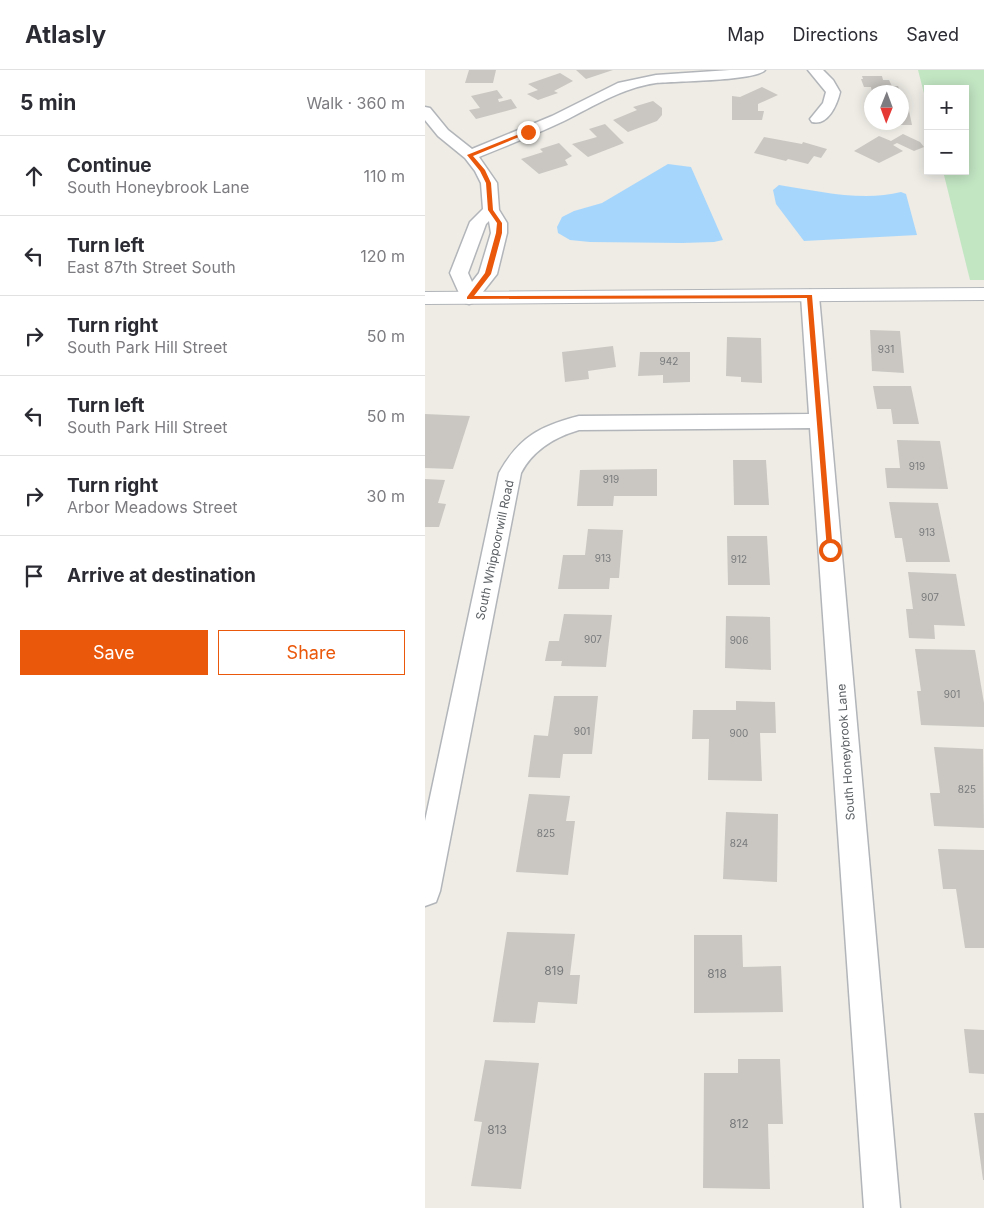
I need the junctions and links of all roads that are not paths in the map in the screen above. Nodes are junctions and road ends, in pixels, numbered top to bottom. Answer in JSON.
{"nodes":[{"id":1,"x":758,"y":70,"type":"edge"},
{"id":2,"x":815,"y":70,"type":"edge"},
{"id":3,"x":425,"y":110,"type":"edge"},
{"id":4,"x":817,"y":119,"type":"dead end"},
{"id":5,"x":470,"y":155,"type":"junction"},
{"id":6,"x":491,"y":210,"type":"junction"},
{"id":7,"x":984,"y":294,"type":"edge"},
{"id":8,"x":810,"y":296,"type":"junction"},
{"id":9,"x":425,"y":298,"type":"edge"},
{"id":10,"x":469,"y":298,"type":"junction"},
{"id":11,"x":820,"y":421,"type":"junction"},
{"id":12,"x":425,"y":891,"type":"edge"},
{"id":13,"x":882,"y":1208,"type":"edge"}],
"edges":[{"from":1,"to":5,"type":"street"},
{"from":2,"to":4,"type":"street"},
{"from":3,"to":5,"type":"street"},
{"from":5,"to":6,"type":"street"},
{"from":6,"to":10,"type":"street"},
{"from":6,"to":10,"type":"street"},
{"from":7,"to":8,"type":"street"},
{"from":8,"to":10,"type":"street"},
{"from":8,"to":11,"type":"street","name":"South Honeybrook Lane"},
{"from":9,"to":10,"type":"street"},
{"from":11,"to":12,"type":"street","name":"South Whippoorwill Road"},
{"from":11,"to":13,"type":"street","name":"South Honeybrook Lane"}]}
